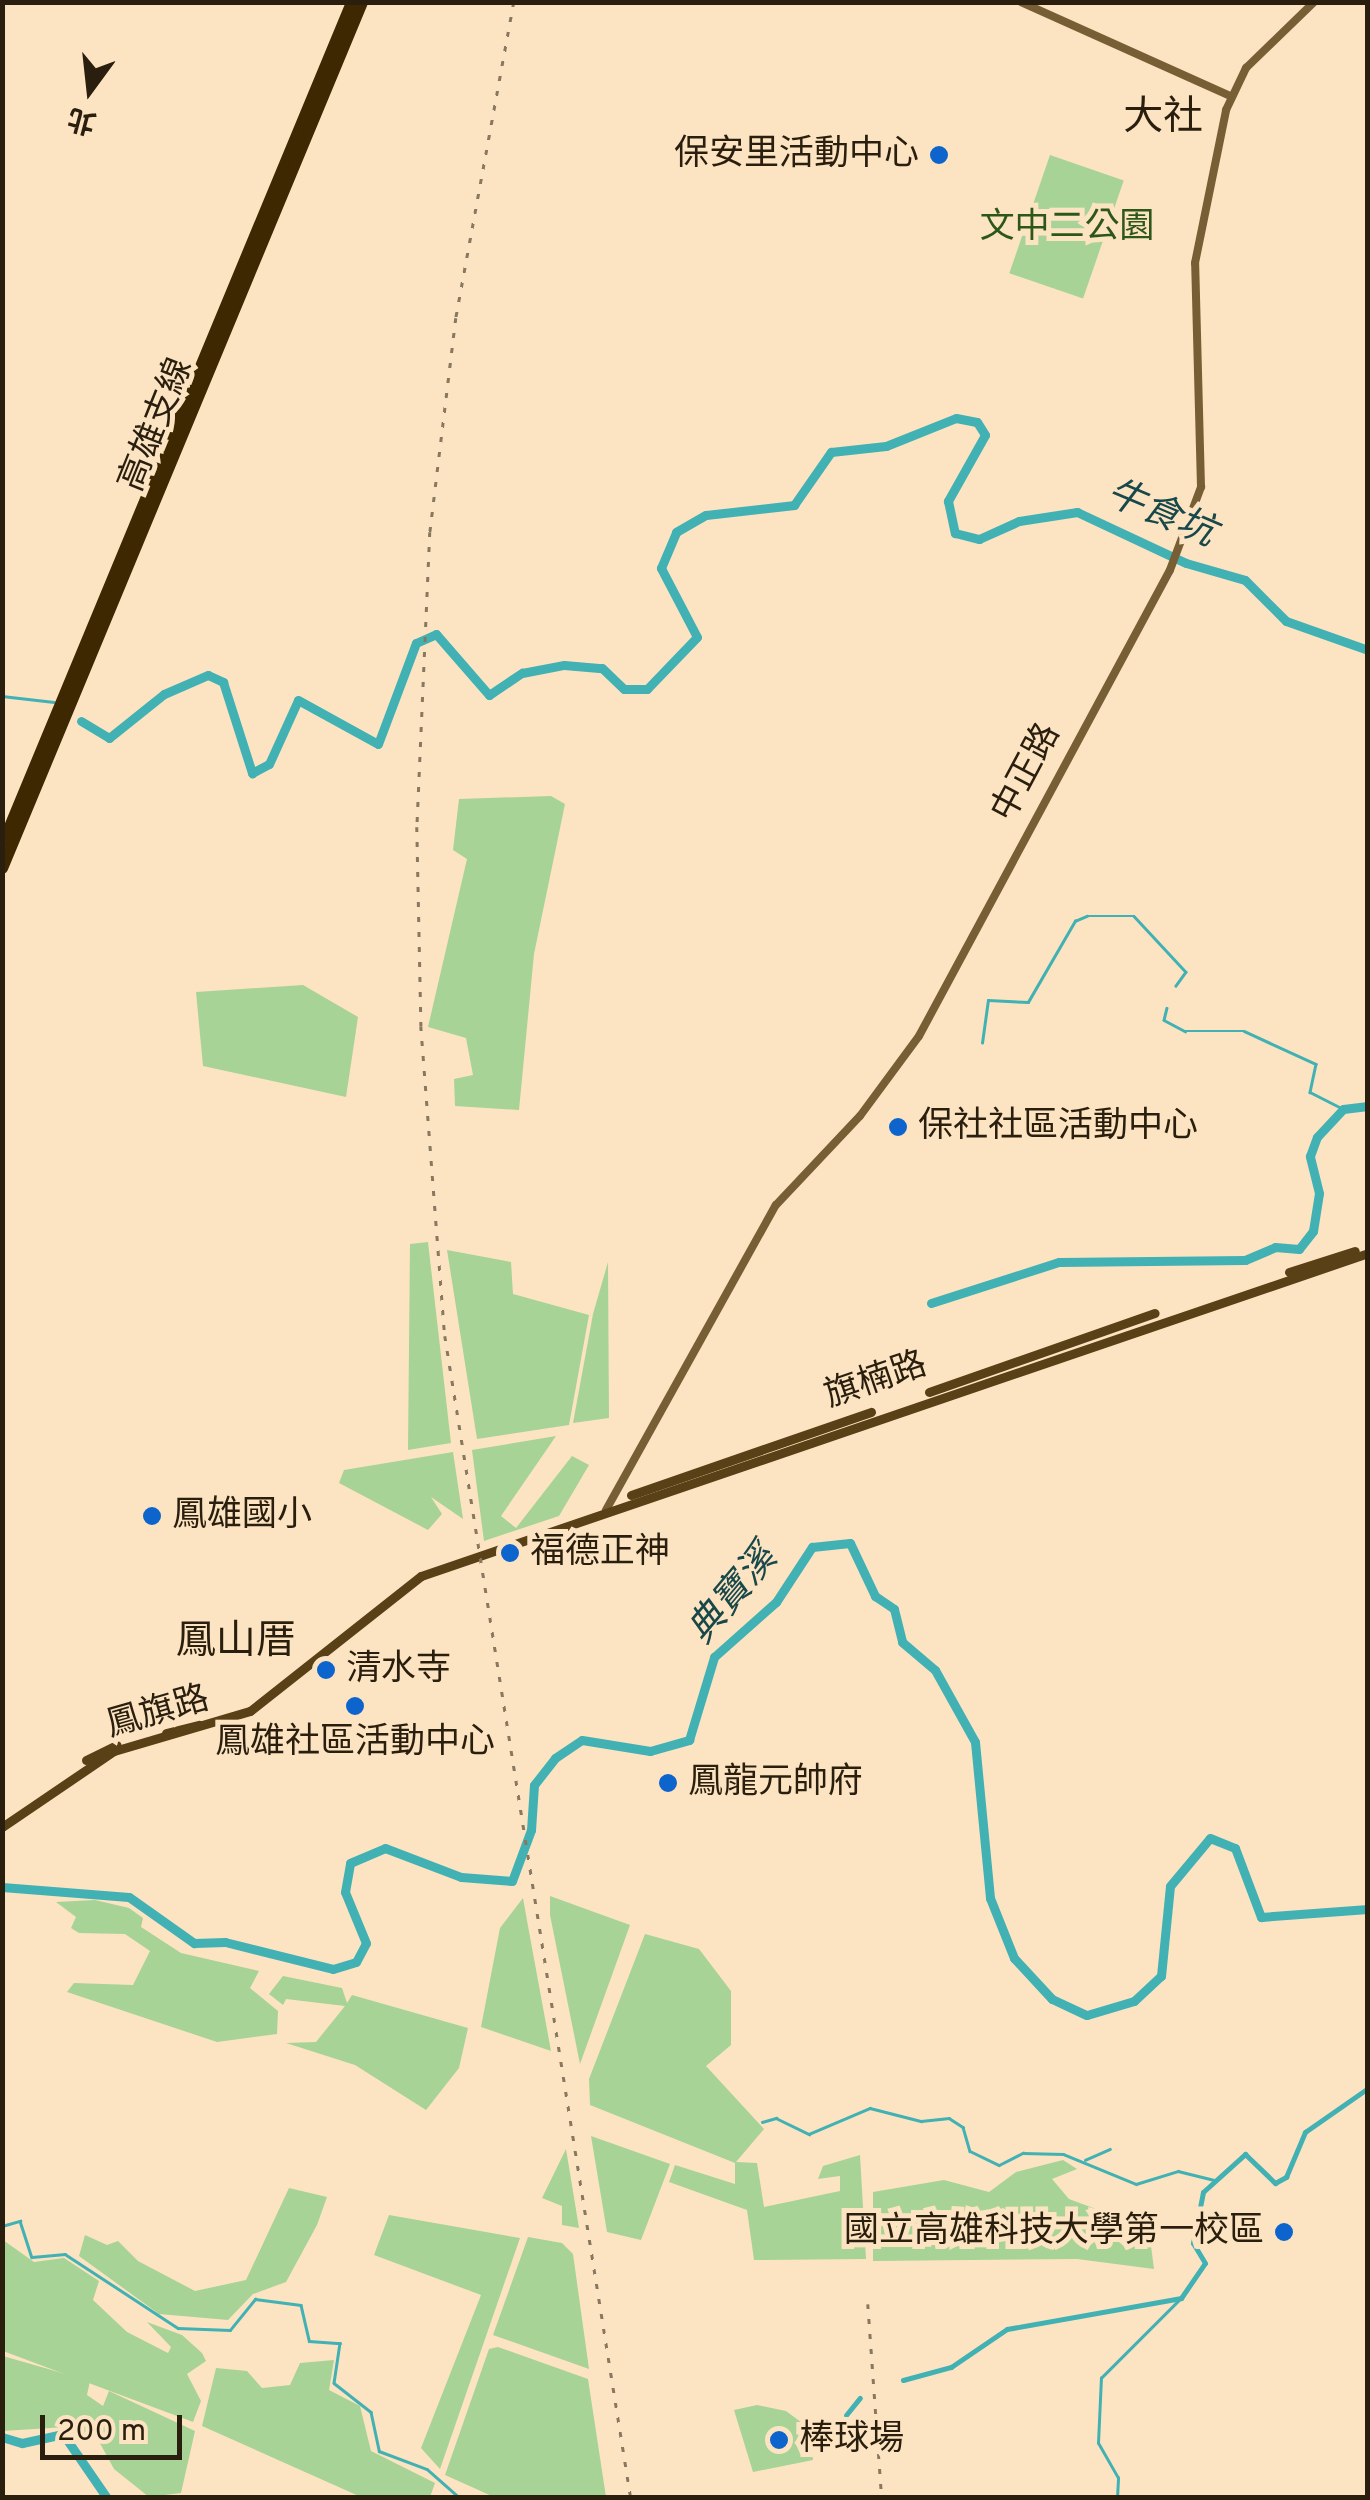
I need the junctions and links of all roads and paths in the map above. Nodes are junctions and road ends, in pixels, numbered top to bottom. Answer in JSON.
{"nodes":[{"id":1,"x":351,"y":2,"type":"edge"},
{"id":2,"x":362,"y":2,"type":"edge"},
{"id":3,"x":1021,"y":2,"type":"edge"},
{"id":4,"x":1314,"y":2,"type":"edge"},
{"id":5,"x":1232,"y":97,"type":"junction"},
{"id":6,"x":2,"y":844,"type":"edge"},
{"id":7,"x":2,"y":868,"type":"edge"},
{"id":8,"x":1368,"y":1250,"type":"edge"},
{"id":9,"x":605,"y":1508,"type":"junction"},
{"id":10,"x":421,"y":1576,"type":"joint"},
{"id":11,"x":406,"y":1578,"type":"joint"},
{"id":12,"x":2,"y":1823,"type":"edge"}],
"edges":[{"from":1,"to":6,"type":"highway","name":"高雄支線"},
{"from":2,"to":7,"type":"highway","name":"高雄支線"},
{"from":3,"to":5,"type":"main road"},
{"from":4,"to":5,"type":"main road","name":"中正路"},
{"from":5,"to":9,"type":"main road","name":"中正路"},
{"from":8,"to":9,"type":"main road","name":"旗楠路"},
{"from":9,"to":10,"type":"main road","name":"旗楠路"},
{"from":9,"to":11,"type":"main road","name":"旗楠路"},
{"from":10,"to":12,"type":"main road","name":"鳳旗路"},
{"from":11,"to":12,"type":"main road","name":"鳳旗路"}]}
